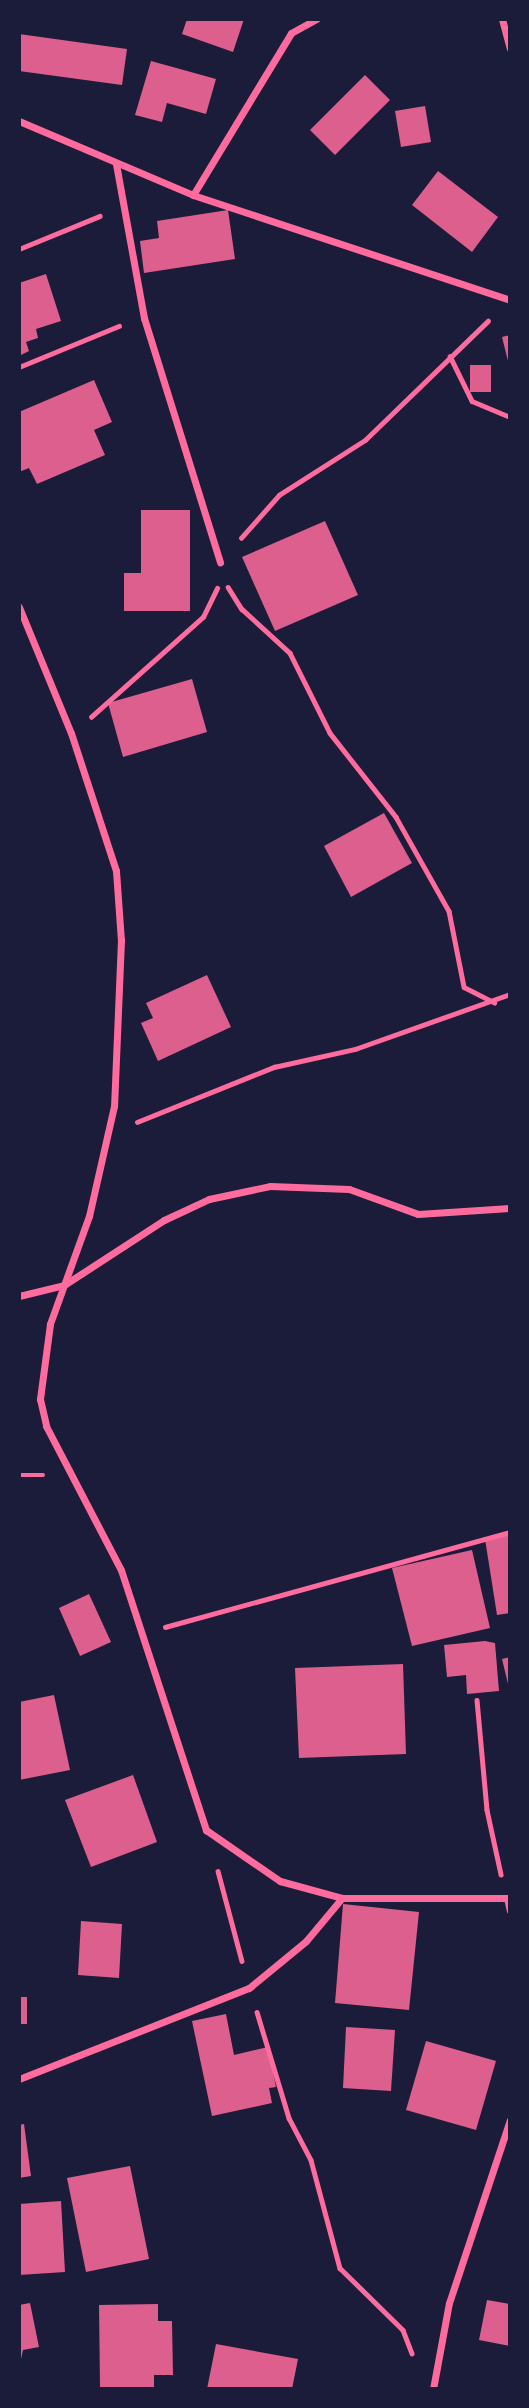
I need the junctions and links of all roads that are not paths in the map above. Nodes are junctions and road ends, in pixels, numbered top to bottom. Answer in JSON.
{"nodes":[{"id":1,"x":316,"y":19,"type":"edge"},
{"id":2,"x":502,"y":19,"type":"edge"},
{"id":3,"x":510,"y":48,"type":"edge"},
{"id":4,"x":19,"y":121,"type":"edge"},
{"id":5,"x":116,"y":164,"type":"junction"},
{"id":6,"x":193,"y":195,"type":"junction"},
{"id":7,"x":510,"y":300,"type":"edge"},
{"id":8,"x":220,"y":562,"type":"road end"},
{"id":9,"x":19,"y":607,"type":"edge"},
{"id":10,"x":510,"y":1208,"type":"edge"},
{"id":11,"x":64,"y":1285,"type":"junction"},
{"id":12,"x":19,"y":1296,"type":"edge"},
{"id":13,"x":508,"y":1898,"type":"edge"},
{"id":14,"x":342,"y":1899,"type":"junction"},
{"id":15,"x":510,"y":1911,"type":"edge"},
{"id":16,"x":19,"y":2079,"type":"edge"},
{"id":17,"x":510,"y":2120,"type":"edge"},
{"id":18,"x":433,"y":2389,"type":"edge"}],
"edges":[{"from":1,"to":6,"type":"street"},
{"from":2,"to":3,"type":"street"},
{"from":4,"to":5,"type":"street"},
{"from":5,"to":6,"type":"street"},
{"from":5,"to":8,"type":"street"},
{"from":6,"to":7,"type":"street"},
{"from":9,"to":11,"type":"street"},
{"from":10,"to":11,"type":"street"},
{"from":11,"to":12,"type":"street"},
{"from":11,"to":14,"type":"street"},
{"from":13,"to":14,"type":"street"},
{"from":13,"to":15,"type":"street"},
{"from":14,"to":16,"type":"street"},
{"from":17,"to":18,"type":"street"}]}
